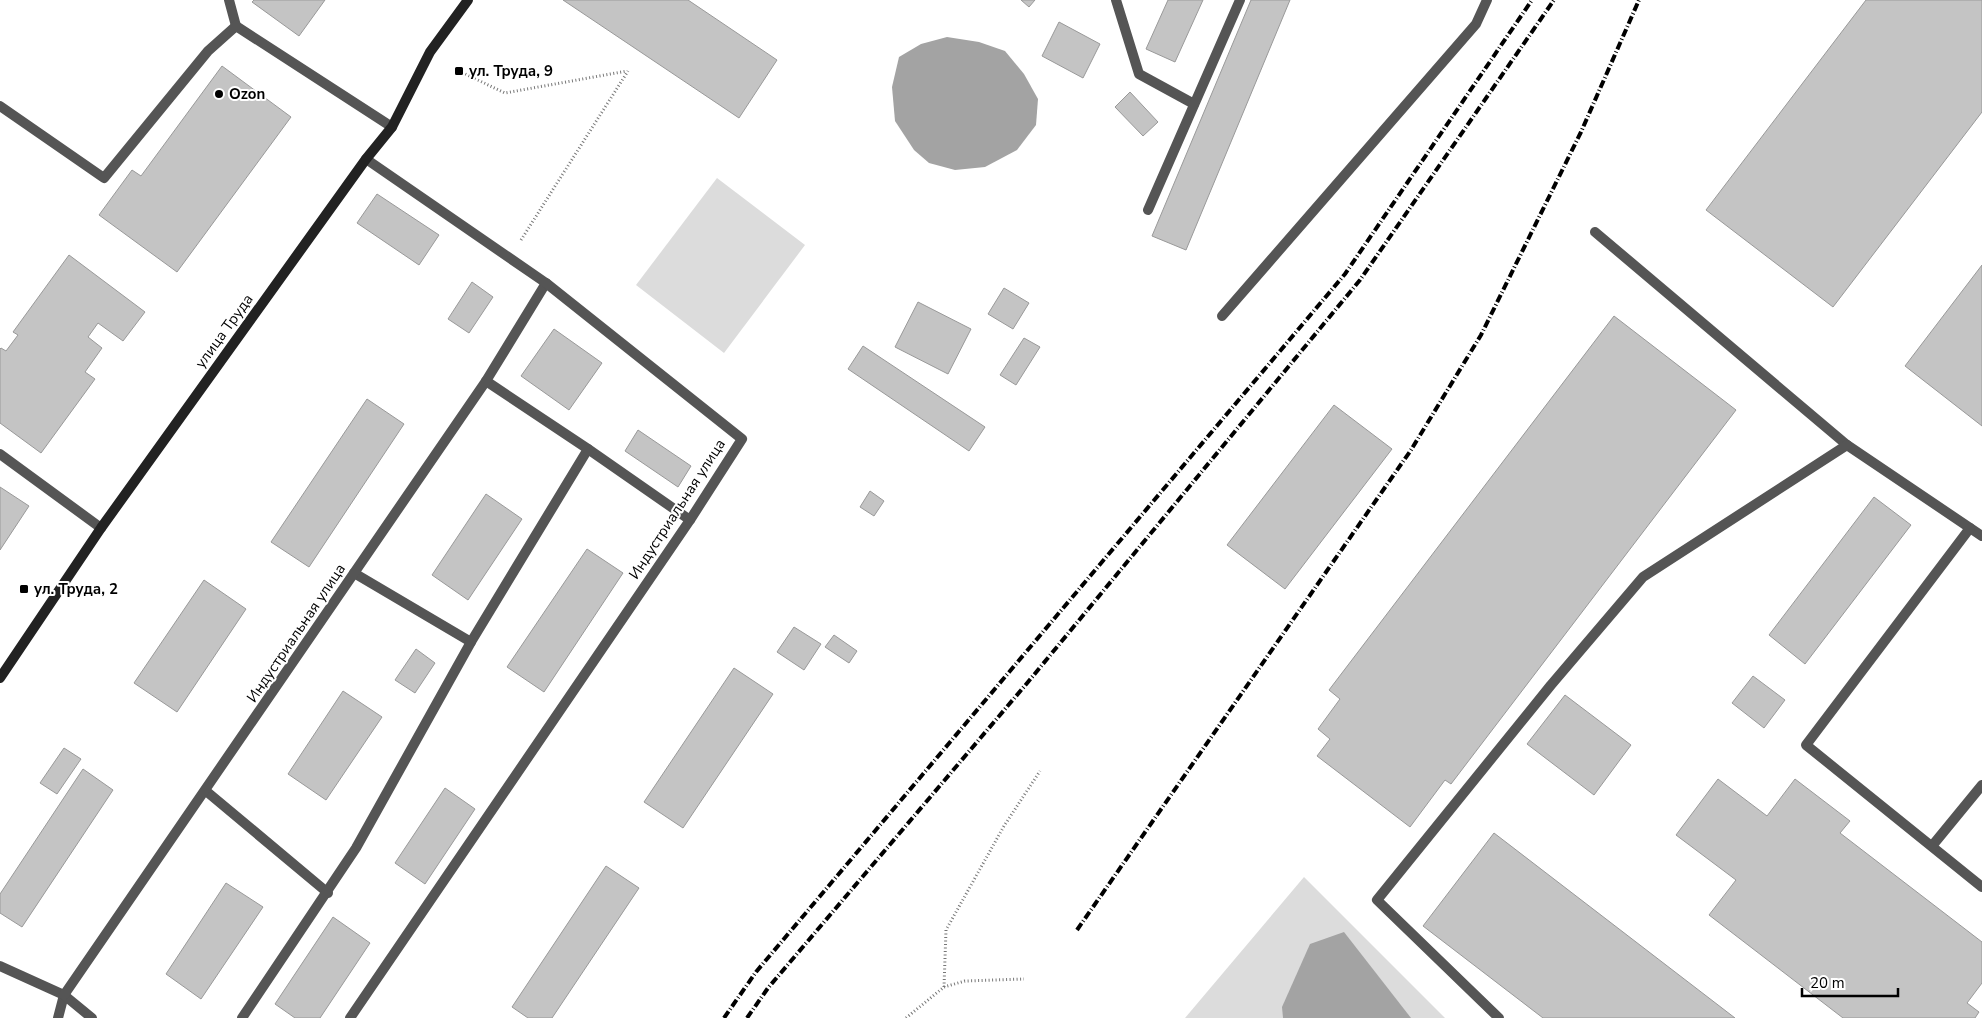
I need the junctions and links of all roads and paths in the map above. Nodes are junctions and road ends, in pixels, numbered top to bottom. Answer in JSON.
{"nodes":[{"id":1,"x":229,"y":0,"type":"edge"},
{"id":2,"x":468,"y":0,"type":"edge"},
{"id":3,"x":1116,"y":0,"type":"edge"},
{"id":4,"x":1240,"y":0,"type":"edge"},
{"id":5,"x":1487,"y":0,"type":"edge"},
{"id":6,"x":236,"y":26,"type":"junction"},
{"id":7,"x":459,"y":71,"type":"dead end"},
{"id":8,"x":1194,"y":104,"type":"junction"},
{"id":9,"x":0,"y":106,"type":"edge"},
{"id":10,"x":392,"y":127,"type":"junction"},
{"id":11,"x":366,"y":159,"type":"junction"},
{"id":12,"x":1148,"y":210,"type":"dead end"},
{"id":13,"x":1594,"y":232,"type":"dead end"},
{"id":14,"x":510,"y":258,"type":"junction"},
{"id":15,"x":546,"y":283,"type":"junction"},
{"id":16,"x":1222,"y":316,"type":"dead end"},
{"id":17,"x":486,"y":381,"type":"junction"},
{"id":18,"x":1847,"y":445,"type":"junction"},
{"id":19,"x":588,"y":449,"type":"junction"},
{"id":20,"x":0,"y":454,"type":"edge"},
{"id":21,"x":690,"y":520,"type":"junction"},
{"id":22,"x":102,"y":528,"type":"junction"},
{"id":23,"x":1970,"y":528,"type":"junction"},
{"id":24,"x":1982,"y":536,"type":"edge"},
{"id":25,"x":354,"y":574,"type":"junction"},
{"id":26,"x":471,"y":642,"type":"junction"},
{"id":27,"x":0,"y":678,"type":"edge"},
{"id":28,"x":1040,"y":771,"type":"dead end"},
{"id":29,"x":1982,"y":785,"type":"edge"},
{"id":30,"x":206,"y":791,"type":"junction"},
{"id":31,"x":1932,"y":846,"type":"junction"},
{"id":32,"x":1982,"y":887,"type":"edge"},
{"id":33,"x":328,"y":893,"type":"junction"},
{"id":34,"x":0,"y":966,"type":"edge"},
{"id":35,"x":1024,"y":979,"type":"dead end"},
{"id":36,"x":944,"y":986,"type":"junction"},
{"id":37,"x":64,"y":995,"type":"junction"},
{"id":38,"x":58,"y":1018,"type":"edge"},
{"id":39,"x":92,"y":1018,"type":"edge"},
{"id":40,"x":242,"y":1018,"type":"edge"},
{"id":41,"x":350,"y":1018,"type":"edge"},
{"id":42,"x":906,"y":1018,"type":"edge"},
{"id":43,"x":1499,"y":1018,"type":"edge"}],
"edges":[{"from":1,"to":6,"type":"street"},
{"from":2,"to":10,"type":"street","name":"улица Труда"},
{"from":3,"to":8,"type":"street"},
{"from":4,"to":8,"type":"street"},
{"from":5,"to":16,"type":"street"},
{"from":6,"to":9,"type":"street"},
{"from":6,"to":10,"type":"street"},
{"from":7,"to":14,"type":"path"},
{"from":8,"to":12,"type":"street"},
{"from":10,"to":11,"type":"street","name":"улица Труда"},
{"from":11,"to":14,"type":"street"},
{"from":11,"to":22,"type":"street","name":"улица Труда"},
{"from":13,"to":18,"type":"street"},
{"from":14,"to":15,"type":"street"},
{"from":15,"to":17,"type":"street","name":"Индустриальная улица"},
{"from":15,"to":21,"type":"street","name":"Индустриальная улица"},
{"from":17,"to":19,"type":"street"},
{"from":17,"to":25,"type":"street","name":"Индустриальная улица"},
{"from":18,"to":23,"type":"street"},
{"from":18,"to":43,"type":"street"},
{"from":19,"to":21,"type":"street"},
{"from":19,"to":26,"type":"street"},
{"from":20,"to":22,"type":"street"},
{"from":21,"to":41,"type":"street","name":"Индустриальная улица"},
{"from":22,"to":27,"type":"street","name":"улица Труда"},
{"from":23,"to":24,"type":"street"},
{"from":23,"to":31,"type":"street"},
{"from":25,"to":26,"type":"street"},
{"from":25,"to":30,"type":"street","name":"Индустриальная улица"},
{"from":26,"to":33,"type":"street"},
{"from":28,"to":36,"type":"path"},
{"from":29,"to":31,"type":"street"},
{"from":30,"to":33,"type":"street"},
{"from":30,"to":37,"type":"street","name":"Индустриальная улица"},
{"from":31,"to":32,"type":"street"},
{"from":33,"to":40,"type":"street"},
{"from":34,"to":37,"type":"street"},
{"from":35,"to":36,"type":"path"},
{"from":36,"to":42,"type":"path"},
{"from":37,"to":38,"type":"street"},
{"from":37,"to":39,"type":"street"}]}
